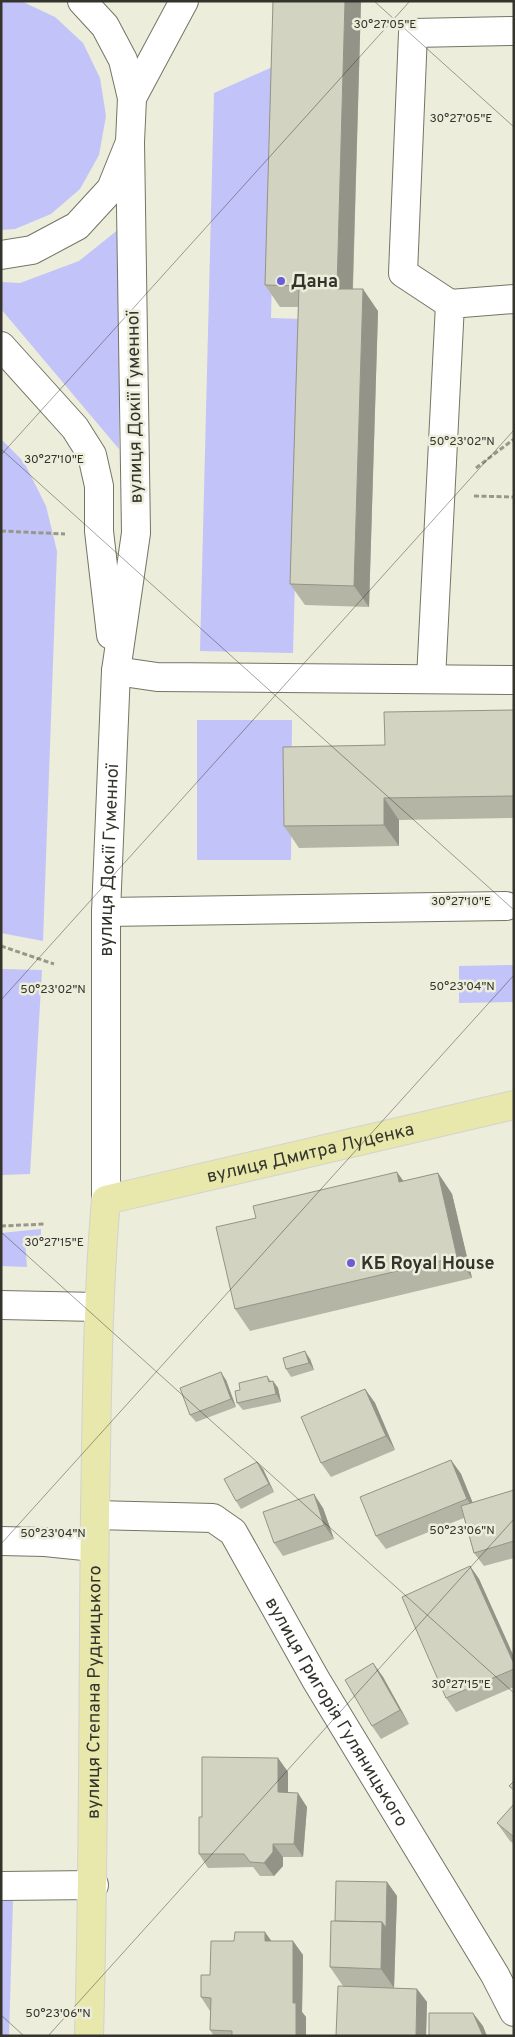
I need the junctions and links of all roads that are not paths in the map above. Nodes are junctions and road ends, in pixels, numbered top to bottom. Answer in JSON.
{"nodes":[{"id":1,"x":82,"y":1,"type":"edge"},
{"id":2,"x":184,"y":1,"type":"edge"},
{"id":3,"x":514,"y":31,"type":"edge"},
{"id":4,"x":132,"y":98,"type":"junction"},
{"id":5,"x":130,"y":142,"type":"junction"},
{"id":6,"x":1,"y":255,"type":"edge"},
{"id":7,"x":514,"y":299,"type":"edge"},
{"id":8,"x":450,"y":304,"type":"junction"},
{"id":9,"x":1,"y":346,"type":"edge"},
{"id":10,"x":116,"y":671,"type":"junction"},
{"id":11,"x":431,"y":679,"type":"junction"},
{"id":12,"x":514,"y":680,"type":"edge"},
{"id":13,"x":506,"y":906,"type":"dead end"},
{"id":14,"x":106,"y":912,"type":"junction"},
{"id":15,"x":514,"y":1105,"type":"edge"},
{"id":16,"x":106,"y":1200,"type":"junction"},
{"id":17,"x":1,"y":1305,"type":"edge"},
{"id":18,"x":98,"y":1307,"type":"junction"},
{"id":19,"x":95,"y":1515,"type":"junction"},
{"id":20,"x":1,"y":1541,"type":"edge"},
{"id":21,"x":94,"y":1547,"type":"junction"},
{"id":22,"x":94,"y":1885,"type":"junction"},
{"id":23,"x":1,"y":1886,"type":"edge"},
{"id":24,"x":504,"y":1971,"type":"edge"},
{"id":25,"x":514,"y":2012,"type":"edge"},
{"id":26,"x":89,"y":2036,"type":"edge"}],
"edges":[{"from":1,"to":4,"type":"street"},
{"from":2,"to":4,"type":"street"},
{"from":3,"to":8,"type":"street"},
{"from":4,"to":5,"type":"street","name":"вулиця Докії Гуменної"},
{"from":5,"to":6,"type":"street"},
{"from":5,"to":10,"type":"street","name":"вулиця Докії Гуменної"},
{"from":7,"to":8,"type":"street"},
{"from":8,"to":11,"type":"street"},
{"from":9,"to":10,"type":"street","name":"вулиця Докії Гуменної"},
{"from":10,"to":11,"type":"street"},
{"from":10,"to":14,"type":"street","name":"вулиця Докії Гуменної"},
{"from":11,"to":12,"type":"street"},
{"from":13,"to":14,"type":"street"},
{"from":14,"to":16,"type":"street","name":"вулиця Докії Гуменної"},
{"from":15,"to":16,"type":"main road","name":"вулиця Дмитра Луценка"},
{"from":16,"to":18,"type":"main road","name":"вулиця Степана Рудницького"},
{"from":17,"to":18,"type":"street"},
{"from":18,"to":19,"type":"main road","name":"вулиця Степана Рудницького"},
{"from":19,"to":21,"type":"main road","name":"вулиця Степана Рудницького"},
{"from":19,"to":24,"type":"street","name":"вулиця Григорія Гуляницького"},
{"from":20,"to":21,"type":"street"},
{"from":21,"to":22,"type":"main road","name":"вулиця Степана Рудницького"},
{"from":22,"to":23,"type":"street"},
{"from":22,"to":26,"type":"main road","name":"вулиця Степана Рудницького"},
{"from":24,"to":25,"type":"street","name":"вулиця Григорія Гуляницького"}]}
